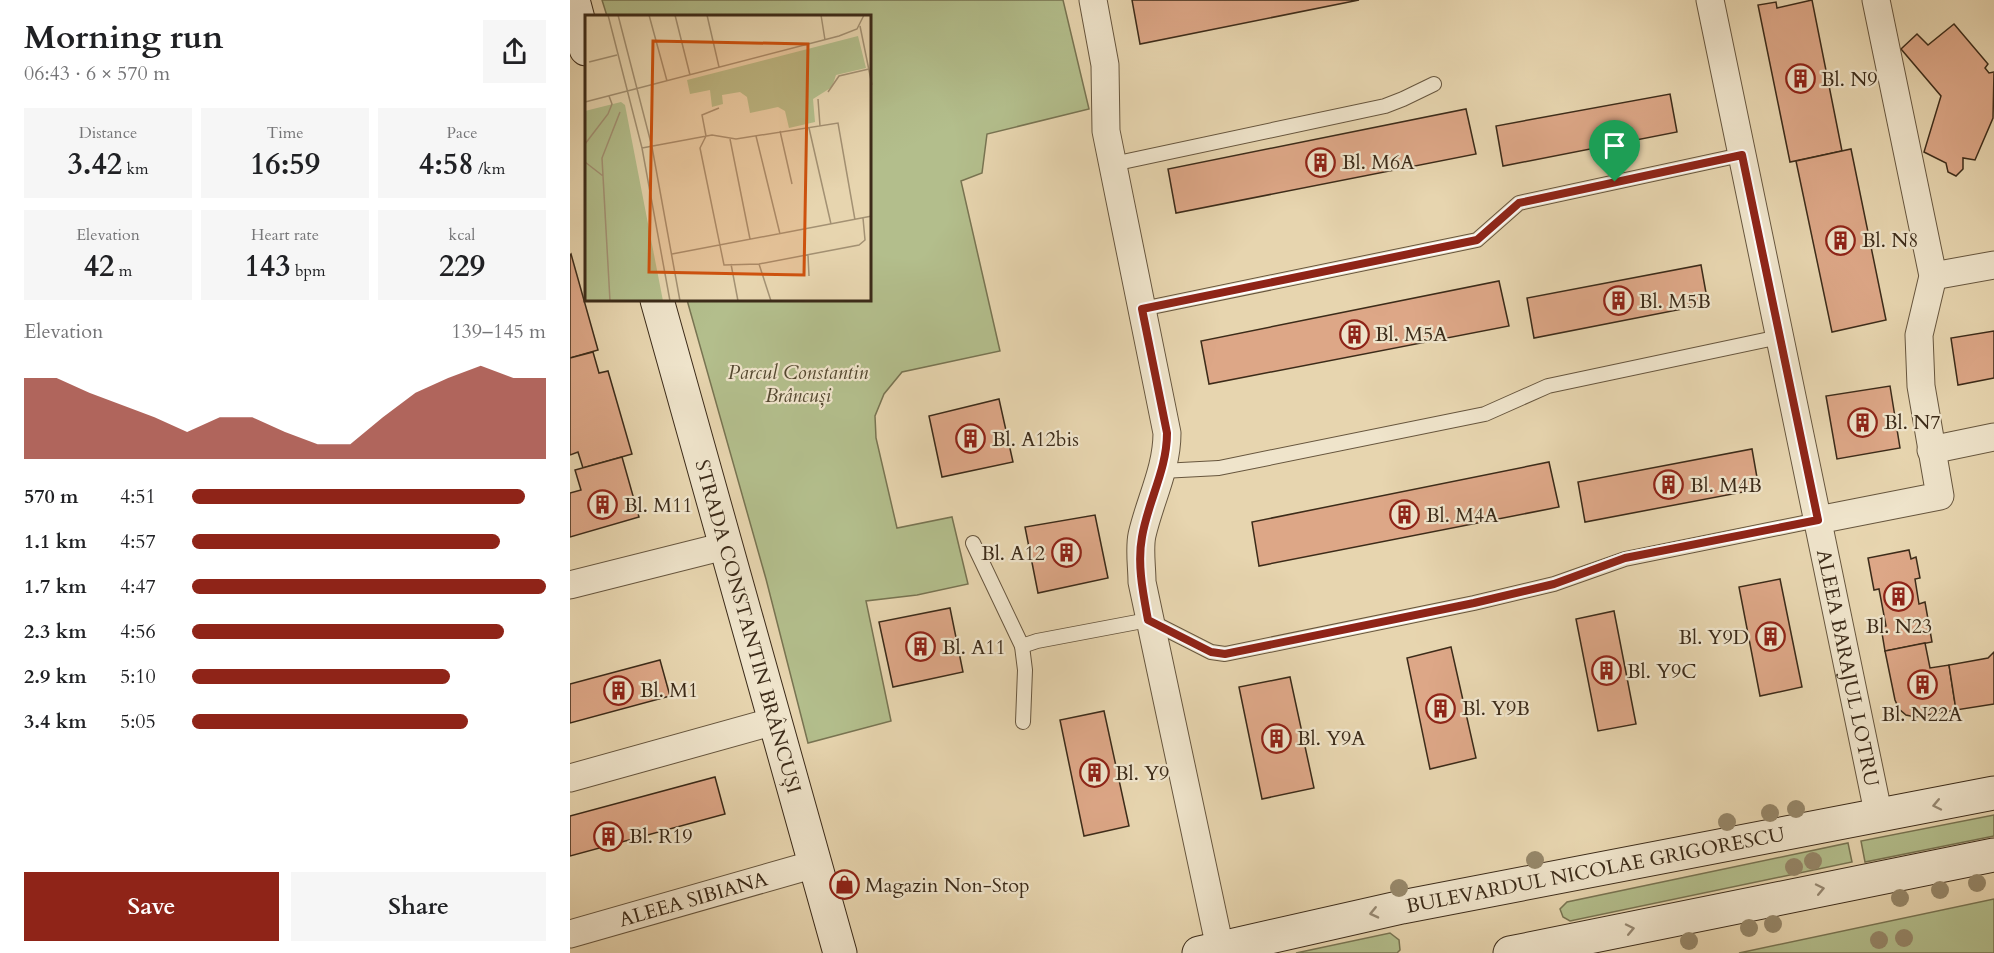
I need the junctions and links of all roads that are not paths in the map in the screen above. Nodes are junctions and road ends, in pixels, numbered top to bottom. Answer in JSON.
{"nodes":[{"id":1,"x":573,"y":0,"type":"edge"},
{"id":2,"x":1093,"y":0,"type":"edge"},
{"id":3,"x":1710,"y":0,"type":"edge"},
{"id":4,"x":1876,"y":0,"type":"edge"},
{"id":5,"x":585,"y":45,"type":"edge"},
{"id":6,"x":1434,"y":84,"type":"dead end"},
{"id":7,"x":1742,"y":155,"type":"junction"},
{"id":8,"x":1113,"y":164,"type":"junction"},
{"id":9,"x":1994,"y":265,"type":"edge"},
{"id":10,"x":1933,"y":276,"type":"junction"},
{"id":11,"x":658,"y":302,"type":"edge"},
{"id":12,"x":1142,"y":309,"type":"junction"},
{"id":13,"x":1779,"y":337,"type":"junction"},
{"id":14,"x":1994,"y":437,"type":"edge"},
{"id":15,"x":1931,"y":450,"type":"junction"},
{"id":16,"x":1162,"y":471,"type":"junction"},
{"id":17,"x":1818,"y":520,"type":"junction"},
{"id":18,"x":973,"y":543,"type":"dead end"},
{"id":19,"x":725,"y":546,"type":"junction"},
{"id":20,"x":570,"y":585,"type":"edge"},
{"id":21,"x":1148,"y":620,"type":"junction"},
{"id":22,"x":1022,"y":646,"type":"junction"},
{"id":23,"x":775,"y":721,"type":"junction"},
{"id":24,"x":1023,"y":722,"type":"dead end"},
{"id":25,"x":570,"y":778,"type":"edge"},
{"id":26,"x":1994,"y":793,"type":"edge"},
{"id":27,"x":1879,"y":817,"type":"junction"},
{"id":28,"x":1994,"y":855,"type":"edge"},
{"id":29,"x":815,"y":864,"type":"junction"},
{"id":30,"x":570,"y":934,"type":"edge"},
{"id":31,"x":1213,"y":951,"type":"edge"},
{"id":32,"x":840,"y":953,"type":"edge"},
{"id":33,"x":1510,"y":953,"type":"edge"}],
"edges":[{"from":1,"to":5,"type":"main road"},
{"from":2,"to":8,"type":"street"},
{"from":3,"to":7,"type":"street","name":"ALEEA BARAJUL LOTRU"},
{"from":4,"to":10,"type":"street"},
{"from":6,"to":8,"type":"lane"},
{"from":7,"to":12,"type":"lane"},
{"from":7,"to":13,"type":"street","name":"ALEEA BARAJUL LOTRU"},
{"from":8,"to":12,"type":"street"},
{"from":9,"to":10,"type":"street"},
{"from":10,"to":15,"type":"street"},
{"from":11,"to":19,"type":"main road","name":"STRADA CONSTANTIN BRÂNCUȘI"},
{"from":12,"to":16,"type":"street"},
{"from":13,"to":16,"type":"lane"},
{"from":13,"to":17,"type":"street","name":"ALEEA BARAJUL LOTRU"},
{"from":14,"to":15,"type":"street"},
{"from":15,"to":17,"type":"street"},
{"from":16,"to":21,"type":"street"},
{"from":17,"to":21,"type":"lane"},
{"from":17,"to":27,"type":"street","name":"ALEEA BARAJUL LOTRU"},
{"from":18,"to":22,"type":"lane"},
{"from":19,"to":20,"type":"street"},
{"from":19,"to":23,"type":"main road","name":"STRADA CONSTANTIN BRÂNCUȘI"},
{"from":21,"to":22,"type":"lane"},
{"from":21,"to":31,"type":"street"},
{"from":22,"to":24,"type":"lane"},
{"from":23,"to":25,"type":"street"},
{"from":23,"to":29,"type":"main road","name":"STRADA CONSTANTIN BRÂNCUȘI"},
{"from":26,"to":27,"type":"main road","name":"BULEVARDUL NICOLAE GRIGORESCU","one_way":true},
{"from":27,"to":31,"type":"main road","name":"BULEVARDUL NICOLAE GRIGORESCU","one_way":true},
{"from":33,"to":28,"type":"main road","one_way":true},
{"from":29,"to":30,"type":"street","name":"ALEEA SIBIANA"},
{"from":29,"to":32,"type":"main road","name":"STRADA CONSTANTIN BRÂNCUȘI"}]}
